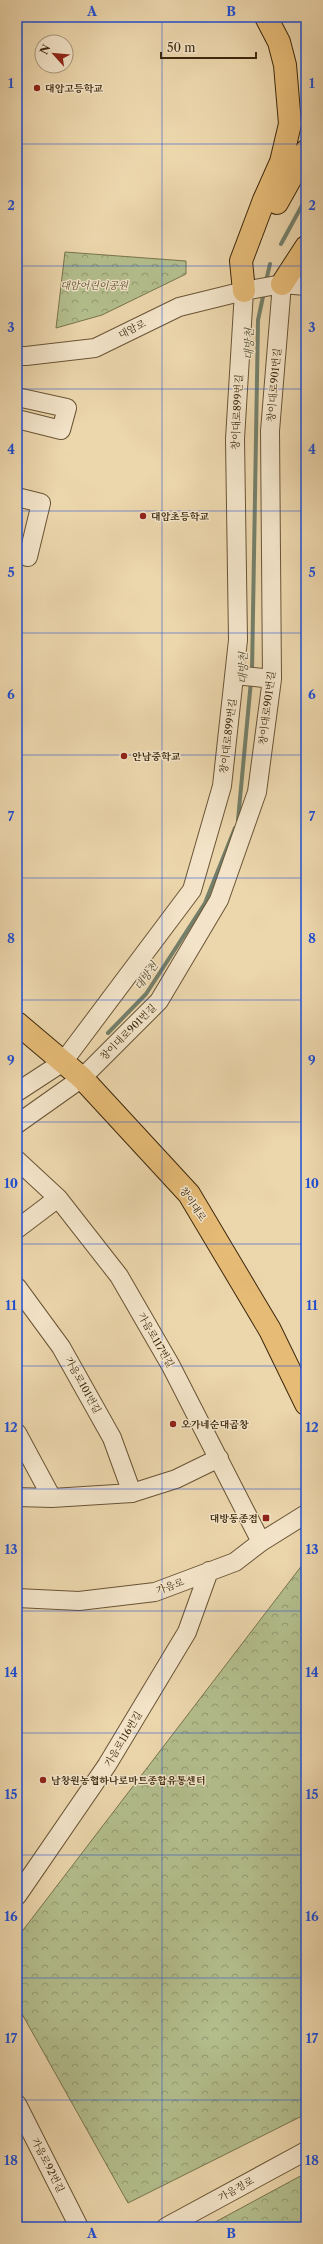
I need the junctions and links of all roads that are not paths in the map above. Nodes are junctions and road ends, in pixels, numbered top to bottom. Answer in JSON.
{"nodes":[{"id":1,"x":266,"y":17,"type":"edge"},
{"id":2,"x":306,"y":151,"type":"edge"},
{"id":3,"x":253,"y":234,"type":"junction"},
{"id":4,"x":305,"y":255,"type":"edge"},
{"id":5,"x":282,"y":284,"type":"junction"},
{"id":6,"x":306,"y":286,"type":"edge"},
{"id":7,"x":244,"y":291,"type":"junction"},
{"id":8,"x":17,"y":356,"type":"edge"},
{"id":9,"x":17,"y":397,"type":"edge"},
{"id":10,"x":17,"y":419,"type":"edge"},
{"id":11,"x":17,"y":497,"type":"edge"},
{"id":12,"x":17,"y":554,"type":"edge"},
{"id":13,"x":235,"y":675,"type":"junction"},
{"id":14,"x":272,"y":679,"type":"junction"},
{"id":15,"x":192,"y":890,"type":"junction"},
{"id":16,"x":219,"y":900,"type":"junction"},
{"id":17,"x":17,"y":1023,"type":"edge"},
{"id":18,"x":63,"y":1062,"type":"junction"},
{"id":19,"x":82,"y":1078,"type":"junction"},
{"id":20,"x":17,"y":1092,"type":"edge"},
{"id":21,"x":17,"y":1124,"type":"edge"},
{"id":22,"x":17,"y":1160,"type":"edge"},
{"id":23,"x":58,"y":1198,"type":"junction"},
{"id":24,"x":17,"y":1229,"type":"edge"},
{"id":25,"x":17,"y":1287,"type":"edge"},
{"id":26,"x":306,"y":1404,"type":"edge"},
{"id":27,"x":17,"y":1433,"type":"edge"},
{"id":28,"x":219,"y":1458,"type":"junction"},
{"id":29,"x":132,"y":1493,"type":"junction"},
{"id":30,"x":17,"y":1497,"type":"edge"},
{"id":31,"x":52,"y":1498,"type":"junction"},
{"id":32,"x":306,"y":1514,"type":"edge"},
{"id":33,"x":261,"y":1542,"type":"junction"},
{"id":34,"x":209,"y":1571,"type":"junction"},
{"id":35,"x":17,"y":1598,"type":"edge"},
{"id":36,"x":17,"y":1896,"type":"edge"},
{"id":37,"x":17,"y":2104,"type":"edge"},
{"id":38,"x":306,"y":2151,"type":"edge"},
{"id":39,"x":79,"y":2227,"type":"edge"},
{"id":40,"x":166,"y":2227,"type":"edge"}],
"edges":[{"from":1,"to":3,"type":"main road"},
{"from":2,"to":3,"type":"main road"},
{"from":3,"to":7,"type":"main road"},
{"from":4,"to":5,"type":"main road"},
{"from":5,"to":6,"type":"street"},
{"from":5,"to":7,"type":"street","name":"대암로"},
{"from":5,"to":14,"type":"street","name":"창이대로901번길"},
{"from":7,"to":8,"type":"street","name":"대암로"},
{"from":7,"to":13,"type":"street","name":"창이대로899번길"},
{"from":9,"to":10,"type":"street"},
{"from":11,"to":12,"type":"street"},
{"from":13,"to":14,"type":"street"},
{"from":13,"to":15,"type":"street","name":"창이대로899번길"},
{"from":14,"to":16,"type":"street","name":"창이대로901번길"},
{"from":15,"to":16,"type":"street"},
{"from":15,"to":18,"type":"street","name":"창이대로899번길"},
{"from":16,"to":19,"type":"street","name":"창이대로901번길"},
{"from":17,"to":18,"type":"main road","name":"창이대로"},
{"from":18,"to":19,"type":"main road","name":"창이대로"},
{"from":18,"to":20,"type":"street"},
{"from":19,"to":21,"type":"street","name":"창이대로901번길"},
{"from":19,"to":26,"type":"main road","name":"창이대로"},
{"from":22,"to":23,"type":"street","name":"가음로117번길"},
{"from":23,"to":24,"type":"street"},
{"from":23,"to":28,"type":"street","name":"가음로117번길"},
{"from":25,"to":29,"type":"street","name":"가음로101번길"},
{"from":27,"to":31,"type":"street"},
{"from":28,"to":29,"type":"street"},
{"from":28,"to":33,"type":"street","name":"가음로117번길"},
{"from":29,"to":31,"type":"street"},
{"from":30,"to":31,"type":"street"},
{"from":32,"to":33,"type":"street","name":"가음로"},
{"from":33,"to":34,"type":"street","name":"가음로"},
{"from":34,"to":35,"type":"street","name":"가음로"},
{"from":34,"to":36,"type":"street","name":"가음로116번길"},
{"from":37,"to":39,"type":"street","name":"가음로92번길"},
{"from":38,"to":40,"type":"street","name":"가음정로"}]}
